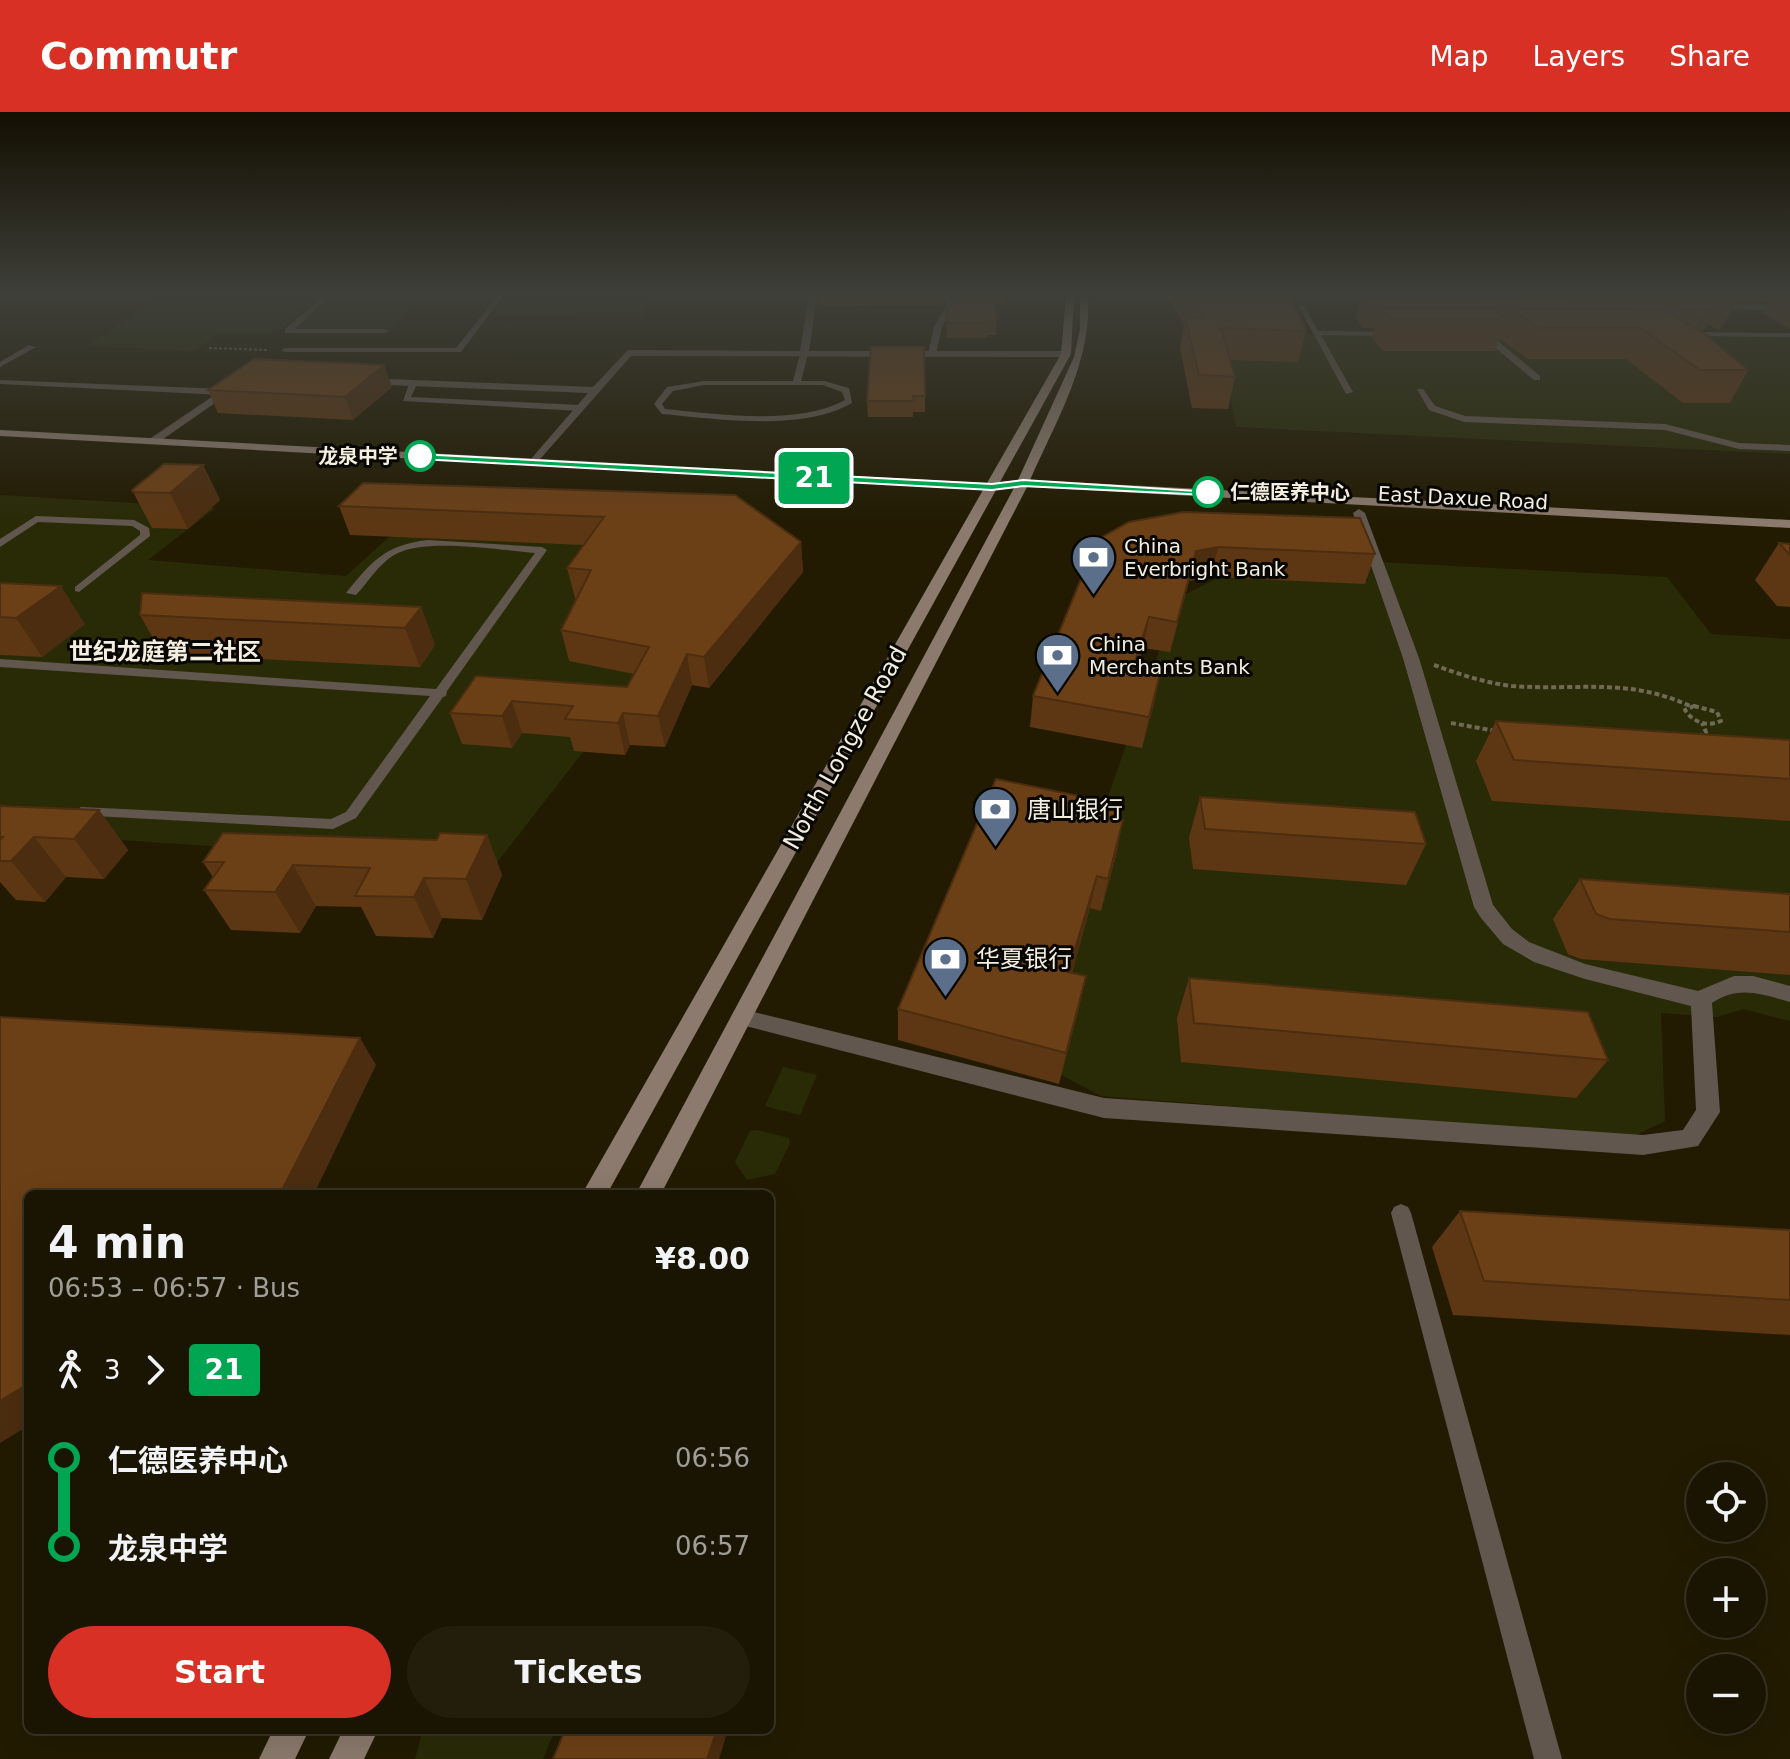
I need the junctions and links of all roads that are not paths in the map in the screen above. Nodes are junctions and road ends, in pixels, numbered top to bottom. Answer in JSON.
{"nodes":[{"id":1,"x":612,"y":372,"type":"edge"},
{"id":2,"x":799,"y":372,"type":"edge"},
{"id":3,"x":1056,"y":372,"type":"edge"},
{"id":4,"x":1072,"y":372,"type":"edge"},
{"id":5,"x":1338,"y":372,"type":"edge"},
{"id":6,"x":1530,"y":372,"type":"edge"},
{"id":7,"x":1537,"y":378,"type":"dead end"},
{"id":8,"x":243,"y":380,"type":"edge"},
{"id":9,"x":354,"y":380,"type":"edge"},
{"id":10,"x":0,"y":382,"type":"edge"},
{"id":11,"x":796,"y":383,"type":"junction"},
{"id":12,"x":413,"y":384,"type":"junction"},
{"id":13,"x":596,"y":390,"type":"junction"},
{"id":14,"x":1420,"y":391,"type":"dead end"},
{"id":15,"x":224,"y":392,"type":"junction"},
{"id":16,"x":1349,"y":392,"type":"dead end"},
{"id":17,"x":580,"y":408,"type":"junction"},
{"id":18,"x":0,"y":433,"type":"edge"},
{"id":19,"x":152,"y":442,"type":"junction"},
{"id":20,"x":1790,"y":448,"type":"edge"},
{"id":21,"x":534,"y":462,"type":"junction"},
{"id":22,"x":992,"y":487,"type":"junction"},
{"id":23,"x":1019,"y":489,"type":"junction"},
{"id":24,"x":1359,"y":513,"type":"junction"},
{"id":25,"x":1790,"y":524,"type":"edge"},
{"id":26,"x":1790,"y":535,"type":"edge"},
{"id":27,"x":0,"y":544,"type":"edge"},
{"id":28,"x":79,"y":589,"type":"dead end"},
{"id":29,"x":352,"y":593,"type":"dead end"},
{"id":30,"x":0,"y":663,"type":"edge"},
{"id":31,"x":442,"y":693,"type":"junction"},
{"id":32,"x":63,"y":811,"type":"edge"},
{"id":33,"x":1790,"y":994,"type":"edge"},
{"id":34,"x":1701,"y":1000,"type":"junction"},
{"id":35,"x":742,"y":1017,"type":"junction"},
{"id":36,"x":596,"y":1190,"type":"edge"},
{"id":37,"x":650,"y":1190,"type":"edge"},
{"id":38,"x":1401,"y":1213,"type":"dead end"},
{"id":39,"x":290,"y":1734,"type":"edge"},
{"id":40,"x":359,"y":1734,"type":"edge"},
{"id":41,"x":276,"y":1759,"type":"edge"},
{"id":42,"x":346,"y":1759,"type":"edge"},
{"id":43,"x":1548,"y":1759,"type":"edge"}],
"edges":[{"from":1,"to":13,"type":"street"},
{"from":2,"to":11,"type":"lane"},
{"from":3,"to":22,"type":"main road","name":"North Longze Road"},
{"from":4,"to":23,"type":"main road","name":"North Longze Road"},
{"from":5,"to":16,"type":"lane"},
{"from":6,"to":7,"type":"lane"},
{"from":8,"to":15,"type":"street"},
{"from":9,"to":12,"type":"street"},
{"from":10,"to":15,"type":"lane"},
{"from":11,"to":11,"type":"lane"},
{"from":12,"to":13,"type":"street"},
{"from":12,"to":17,"type":"lane"},
{"from":13,"to":17,"type":"street"},
{"from":14,"to":20,"type":"lane"},
{"from":15,"to":19,"type":"street"},
{"from":17,"to":21,"type":"street"},
{"from":18,"to":19,"type":"main road","name":"East Daxue Road"},
{"from":19,"to":21,"type":"main road","name":"East Daxue Road"},
{"from":21,"to":22,"type":"main road","name":"East Daxue Road"},
{"from":22,"to":23,"type":"main road","name":"East Daxue Road"},
{"from":22,"to":36,"type":"main road","name":"North Longze Road"},
{"from":23,"to":24,"type":"main road","name":"East Daxue Road"},
{"from":23,"to":25,"type":"main road","name":"East Daxue Road"},
{"from":23,"to":35,"type":"main road","name":"North Longze Road"},
{"from":24,"to":26,"type":"main road","name":"East Daxue Road"},
{"from":24,"to":34,"type":"street"},
{"from":27,"to":28,"type":"lane"},
{"from":29,"to":31,"type":"lane"},
{"from":30,"to":31,"type":"lane"},
{"from":31,"to":32,"type":"lane"},
{"from":33,"to":34,"type":"street"},
{"from":34,"to":35,"type":"street"},
{"from":35,"to":37,"type":"main road","name":"North Longze Road"},
{"from":38,"to":43,"type":"lane"},
{"from":39,"to":41,"type":"main road"},
{"from":40,"to":42,"type":"main road"}]}
